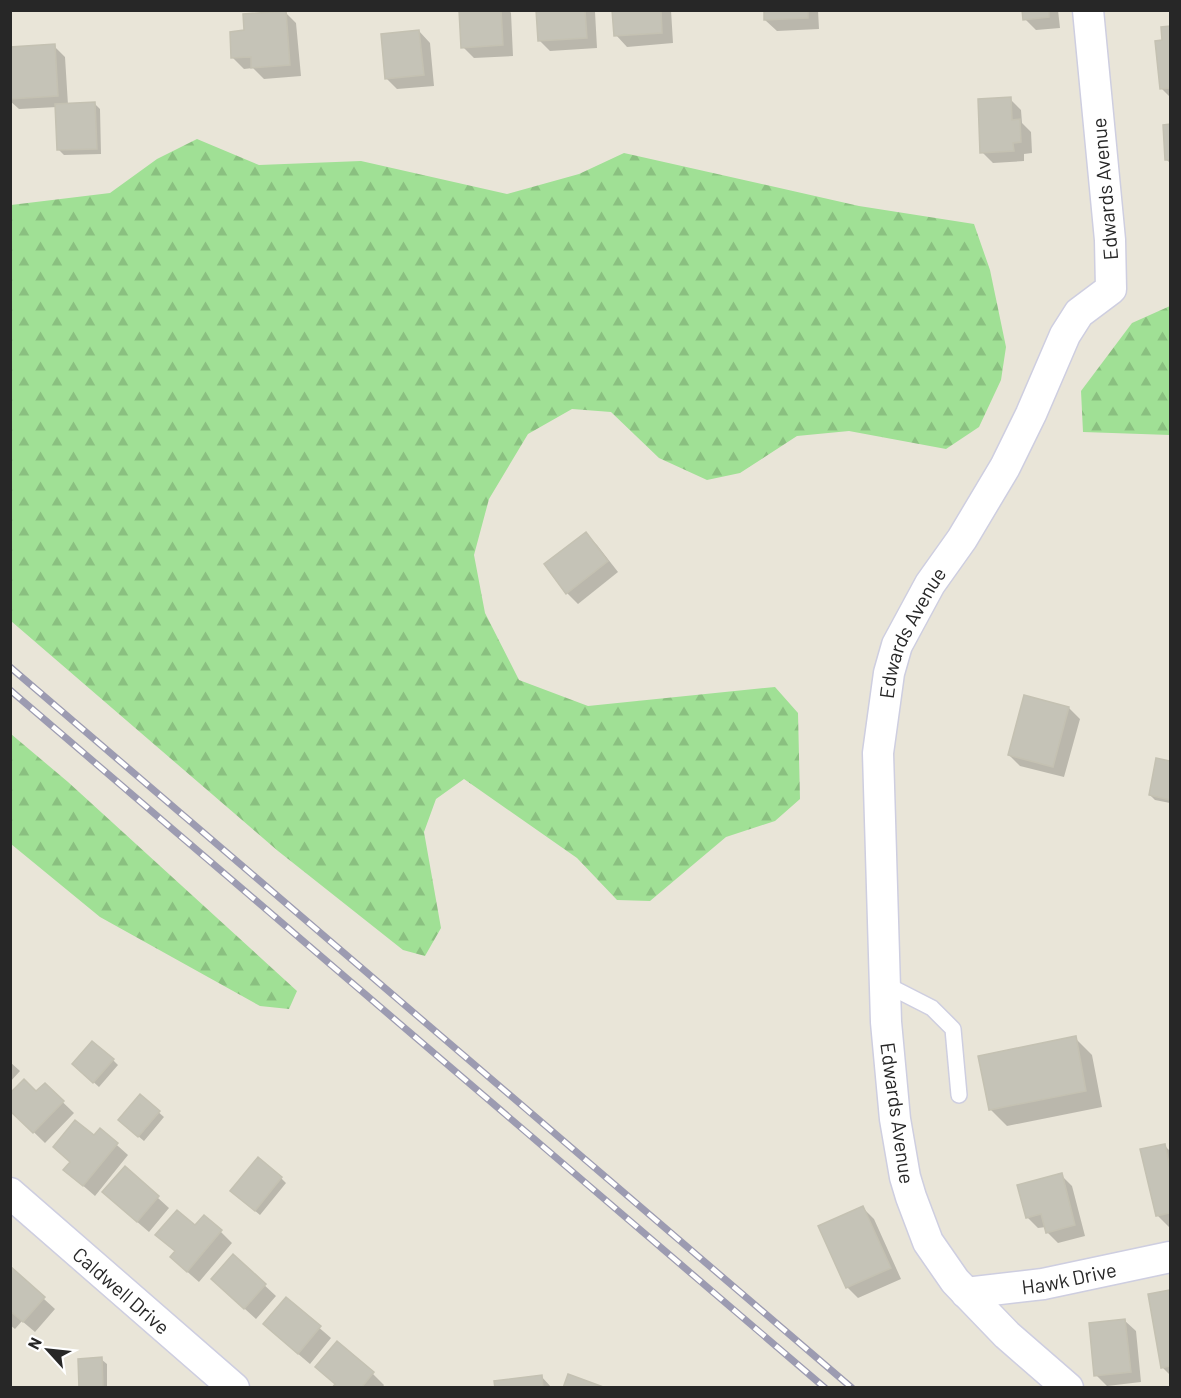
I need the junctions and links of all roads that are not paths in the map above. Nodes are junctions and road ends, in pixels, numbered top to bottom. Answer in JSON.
{"nodes":[{"id":1,"x":1088,"y":10,"type":"edge"},
{"id":2,"x":885,"y":984,"type":"junction"},
{"id":3,"x":958,"y":1095,"type":"dead end"},
{"id":4,"x":10,"y":1193,"type":"edge"},
{"id":5,"x":1170,"y":1257,"type":"edge"},
{"id":6,"x":966,"y":1293,"type":"junction"},
{"id":7,"x":234,"y":1388,"type":"edge"},
{"id":8,"x":1068,"y":1388,"type":"edge"}],
"edges":[{"from":1,"to":2,"type":"street","name":"Edwards Avenue"},
{"from":2,"to":3,"type":"lane"},
{"from":2,"to":6,"type":"street","name":"Edwards Avenue"},
{"from":4,"to":7,"type":"street","name":"Caldwell Drive"},
{"from":5,"to":6,"type":"street","name":"Hawk Drive"},
{"from":6,"to":8,"type":"street","name":"Edwards Avenue"}]}
